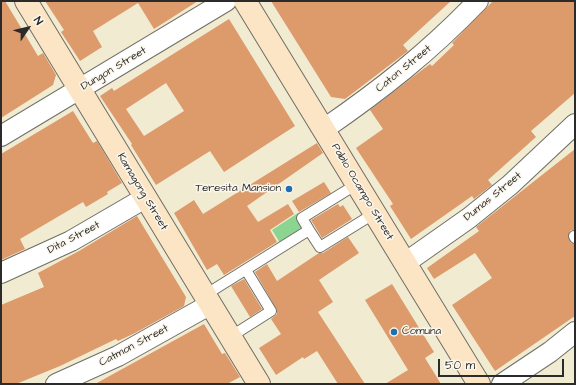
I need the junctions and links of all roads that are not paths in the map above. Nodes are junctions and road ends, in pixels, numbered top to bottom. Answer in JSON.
{"nodes":[{"id":1,"x":26,"y":1,"type":"edge"},
{"id":2,"x":226,"y":1,"type":"edge"},
{"id":3,"x":245,"y":1,"type":"edge"},
{"id":4,"x":478,"y":1,"type":"edge"},
{"id":5,"x":81,"y":89,"type":"junction"},
{"id":6,"x":575,"y":124,"type":"edge"},
{"id":7,"x":324,"y":129,"type":"junction"},
{"id":8,"x":1,"y":136,"type":"edge"},
{"id":9,"x":357,"y":184,"type":"junction"},
{"id":10,"x":145,"y":198,"type":"junction"},
{"id":11,"x":375,"y":213,"type":"junction"},
{"id":12,"x":310,"y":230,"type":"junction"},
{"id":13,"x":405,"y":263,"type":"junction"},
{"id":14,"x":246,"y":270,"type":"junction"},
{"id":15,"x":1,"y":273,"type":"edge"},
{"id":16,"x":208,"y":300,"type":"junction"},
{"id":17,"x":575,"y":332,"type":"edge"},
{"id":18,"x":230,"y":337,"type":"junction"},
{"id":19,"x":522,"y":379,"type":"edge"},
{"id":20,"x":56,"y":384,"type":"edge"},
{"id":21,"x":259,"y":384,"type":"edge"},
{"id":22,"x":479,"y":384,"type":"edge"},
{"id":23,"x":502,"y":384,"type":"edge"}],
"edges":[{"from":1,"to":5,"type":"main road","name":"Kamagong Street"},
{"from":2,"to":5,"type":"street","name":"Dungon Street"},
{"from":3,"to":7,"type":"main road","name":"Pablo Ocampo Street"},
{"from":4,"to":7,"type":"street","name":"Caton Street"},
{"from":5,"to":8,"type":"street","name":"Dungon Street"},
{"from":5,"to":10,"type":"main road","name":"Kamagong Street"},
{"from":6,"to":13,"type":"street","name":"Dumas Street"},
{"from":7,"to":9,"type":"main road","name":"Pablo Ocampo Street"},
{"from":9,"to":11,"type":"main road","name":"Pablo Ocampo Street"},
{"from":9,"to":12,"type":"lane"},
{"from":10,"to":15,"type":"street","name":"Dita Street"},
{"from":10,"to":16,"type":"main road","name":"Kamagong Street"},
{"from":11,"to":12,"type":"lane"},
{"from":11,"to":13,"type":"main road","name":"Pablo Ocampo Street"},
{"from":12,"to":14,"type":"lane"},
{"from":13,"to":22,"type":"main road","name":"Pablo Ocampo Street"},
{"from":14,"to":16,"type":"lane"},
{"from":14,"to":18,"type":"lane"},
{"from":16,"to":18,"type":"main road","name":"Kamagong Street"},
{"from":16,"to":20,"type":"street","name":"Catmon Street"},
{"from":17,"to":19,"type":"street"},
{"from":18,"to":21,"type":"main road","name":"Kamagong Street"},
{"from":19,"to":23,"type":"street"}]}
